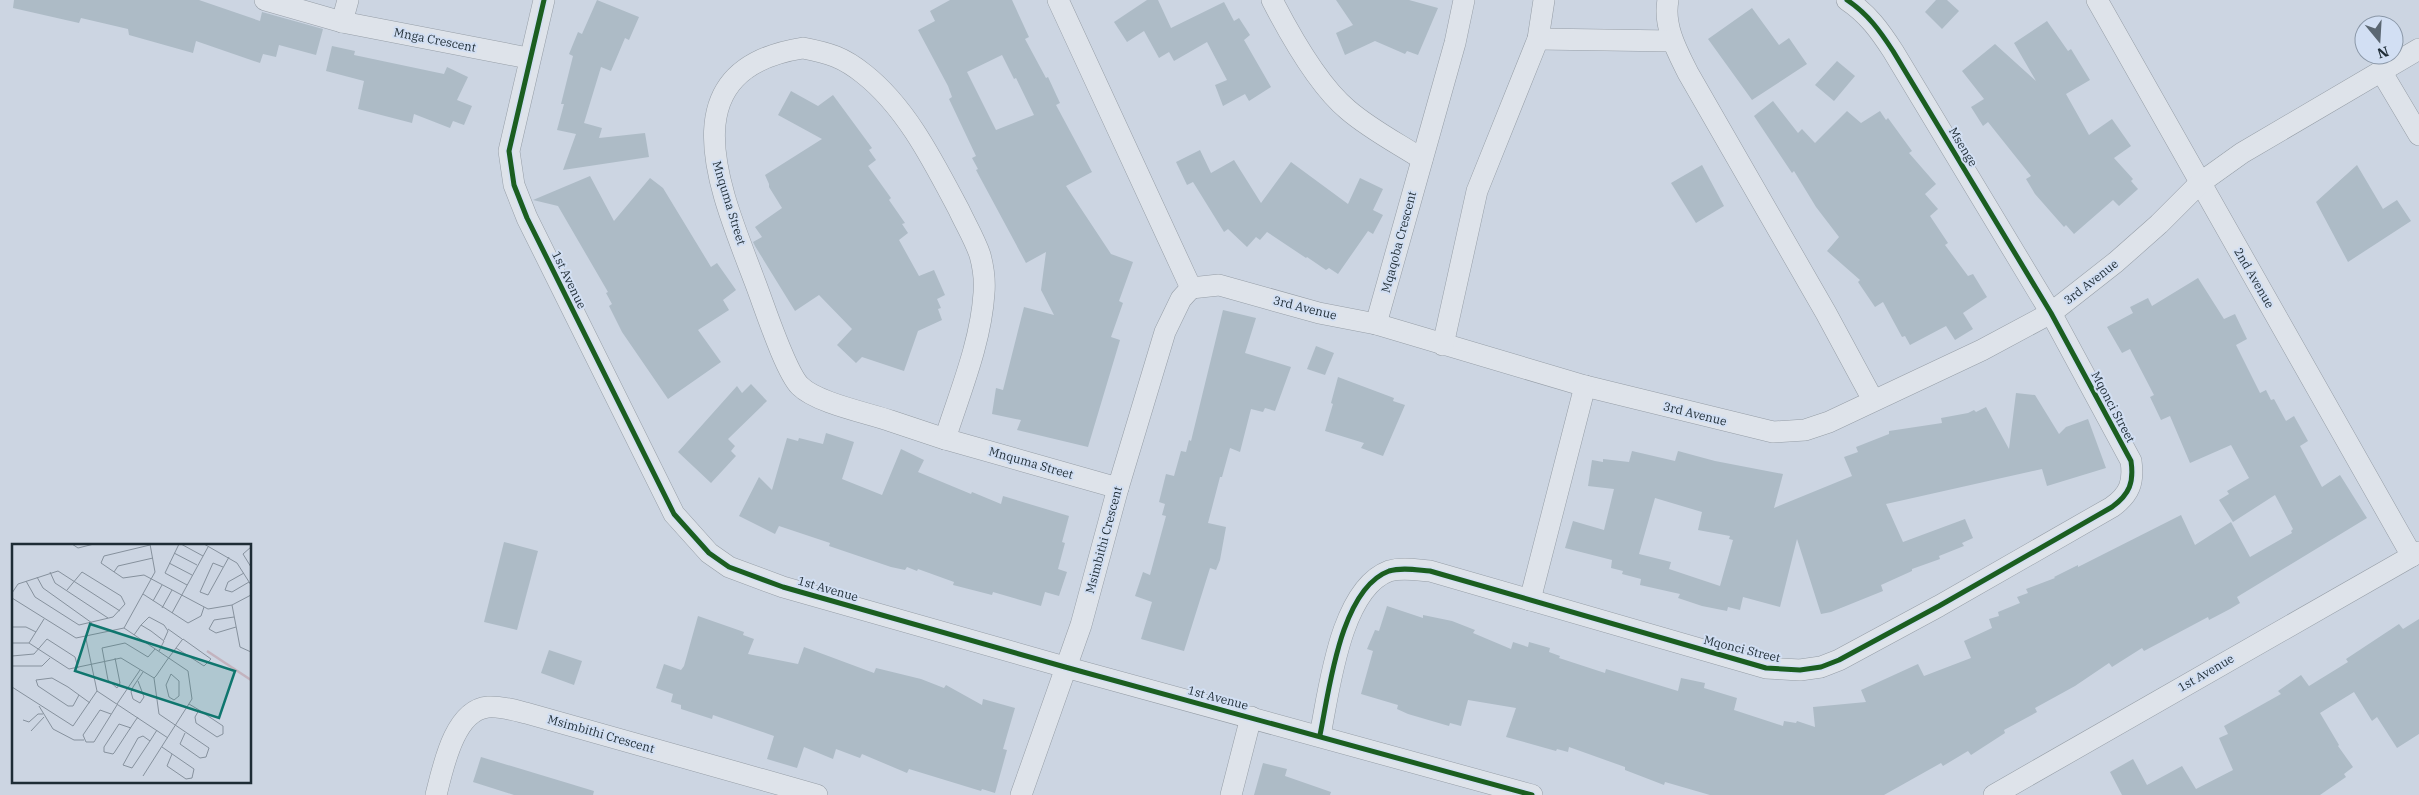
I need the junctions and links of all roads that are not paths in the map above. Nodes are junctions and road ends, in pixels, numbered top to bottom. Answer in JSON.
{"nodes":[{"id":1,"x":265,"y":0,"type":"edge"},
{"id":2,"x":348,"y":0,"type":"edge"},
{"id":3,"x":544,"y":0,"type":"edge"},
{"id":4,"x":1058,"y":0,"type":"edge"},
{"id":5,"x":1272,"y":0,"type":"edge"},
{"id":6,"x":1464,"y":0,"type":"edge"},
{"id":7,"x":1544,"y":0,"type":"edge"},
{"id":8,"x":1668,"y":0,"type":"edge"},
{"id":9,"x":1847,"y":0,"type":"edge"},
{"id":10,"x":2097,"y":0,"type":"edge"},
{"id":11,"x":342,"y":22,"type":"junction"},
{"id":12,"x":1538,"y":39,"type":"junction"},
{"id":13,"x":1672,"y":41,"type":"junction"},
{"id":14,"x":2419,"y":49,"type":"edge"},
{"id":15,"x":528,"y":58,"type":"junction"},
{"id":16,"x":2381,"y":71,"type":"junction"},
{"id":17,"x":2419,"y":135,"type":"edge"},
{"id":18,"x":1422,"y":158,"type":"junction"},
{"id":19,"x":2200,"y":183,"type":"junction"},
{"id":20,"x":1191,"y":288,"type":"junction"},
{"id":21,"x":2051,"y":312,"type":"junction"},
{"id":22,"x":1376,"y":324,"type":"junction"},
{"id":23,"x":1443,"y":345,"type":"junction"},
{"id":24,"x":1585,"y":386,"type":"junction"},
{"id":25,"x":1873,"y":400,"type":"junction"},
{"id":26,"x":945,"y":439,"type":"junction"},
{"id":27,"x":1118,"y":488,"type":"junction"},
{"id":28,"x":2416,"y":554,"type":"edge"},
{"id":29,"x":1530,"y":600,"type":"junction"},
{"id":30,"x":1065,"y":668,"type":"junction"},
{"id":31,"x":1252,"y":717,"type":"junction"},
{"id":32,"x":1320,"y":735,"type":"junction"},
{"id":33,"x":436,"y":795,"type":"edge"},
{"id":34,"x":817,"y":795,"type":"edge"},
{"id":35,"x":1021,"y":795,"type":"edge"},
{"id":36,"x":1231,"y":795,"type":"edge"},
{"id":37,"x":1532,"y":795,"type":"edge"},
{"id":38,"x":1994,"y":795,"type":"edge"}],
"edges":[{"from":1,"to":11,"type":"street","name":"Mnga Crescent"},
{"from":2,"to":11,"type":"street"},
{"from":3,"to":15,"type":"street","name":"1st Avenue"},
{"from":4,"to":20,"type":"street"},
{"from":5,"to":18,"type":"street"},
{"from":6,"to":18,"type":"street","name":"Mqaqoba Crescent"},
{"from":7,"to":12,"type":"street"},
{"from":8,"to":13,"type":"street"},
{"from":9,"to":21,"type":"street","name":"Msenge"},
{"from":10,"to":19,"type":"street","name":"2nd Avenue"},
{"from":11,"to":15,"type":"street","name":"Mnga Crescent"},
{"from":12,"to":13,"type":"street"},
{"from":12,"to":23,"type":"street"},
{"from":13,"to":25,"type":"street"},
{"from":14,"to":16,"type":"street","name":"3rd Avenue"},
{"from":15,"to":30,"type":"street","name":"1st Avenue"},
{"from":16,"to":17,"type":"street"},
{"from":16,"to":19,"type":"street","name":"3rd Avenue"},
{"from":18,"to":22,"type":"street","name":"Mqaqoba Crescent"},
{"from":19,"to":21,"type":"street","name":"3rd Avenue"},
{"from":19,"to":28,"type":"street","name":"2nd Avenue"},
{"from":20,"to":22,"type":"street","name":"3rd Avenue"},
{"from":20,"to":27,"type":"street","name":"Msimbithi Crescent"},
{"from":21,"to":25,"type":"street","name":"3rd Avenue"},
{"from":21,"to":29,"type":"street","name":"Mqonci Street"},
{"from":22,"to":23,"type":"street","name":"3rd Avenue"},
{"from":23,"to":24,"type":"street","name":"3rd Avenue"},
{"from":24,"to":25,"type":"street","name":"3rd Avenue"},
{"from":24,"to":29,"type":"street"},
{"from":26,"to":26,"type":"street","name":"Mnquma Street"},
{"from":26,"to":27,"type":"street","name":"Mnquma Street"},
{"from":27,"to":30,"type":"street","name":"Msimbithi Crescent"},
{"from":28,"to":38,"type":"street","name":"1st Avenue"},
{"from":29,"to":32,"type":"street","name":"Mqonci Street"},
{"from":30,"to":31,"type":"street","name":"1st Avenue"},
{"from":30,"to":35,"type":"street","name":"Msimbithi Crescent"},
{"from":31,"to":32,"type":"street","name":"1st Avenue"},
{"from":31,"to":36,"type":"street"},
{"from":32,"to":37,"type":"street","name":"1st Avenue"},
{"from":33,"to":34,"type":"street","name":"Msimbithi Crescent"}]}
